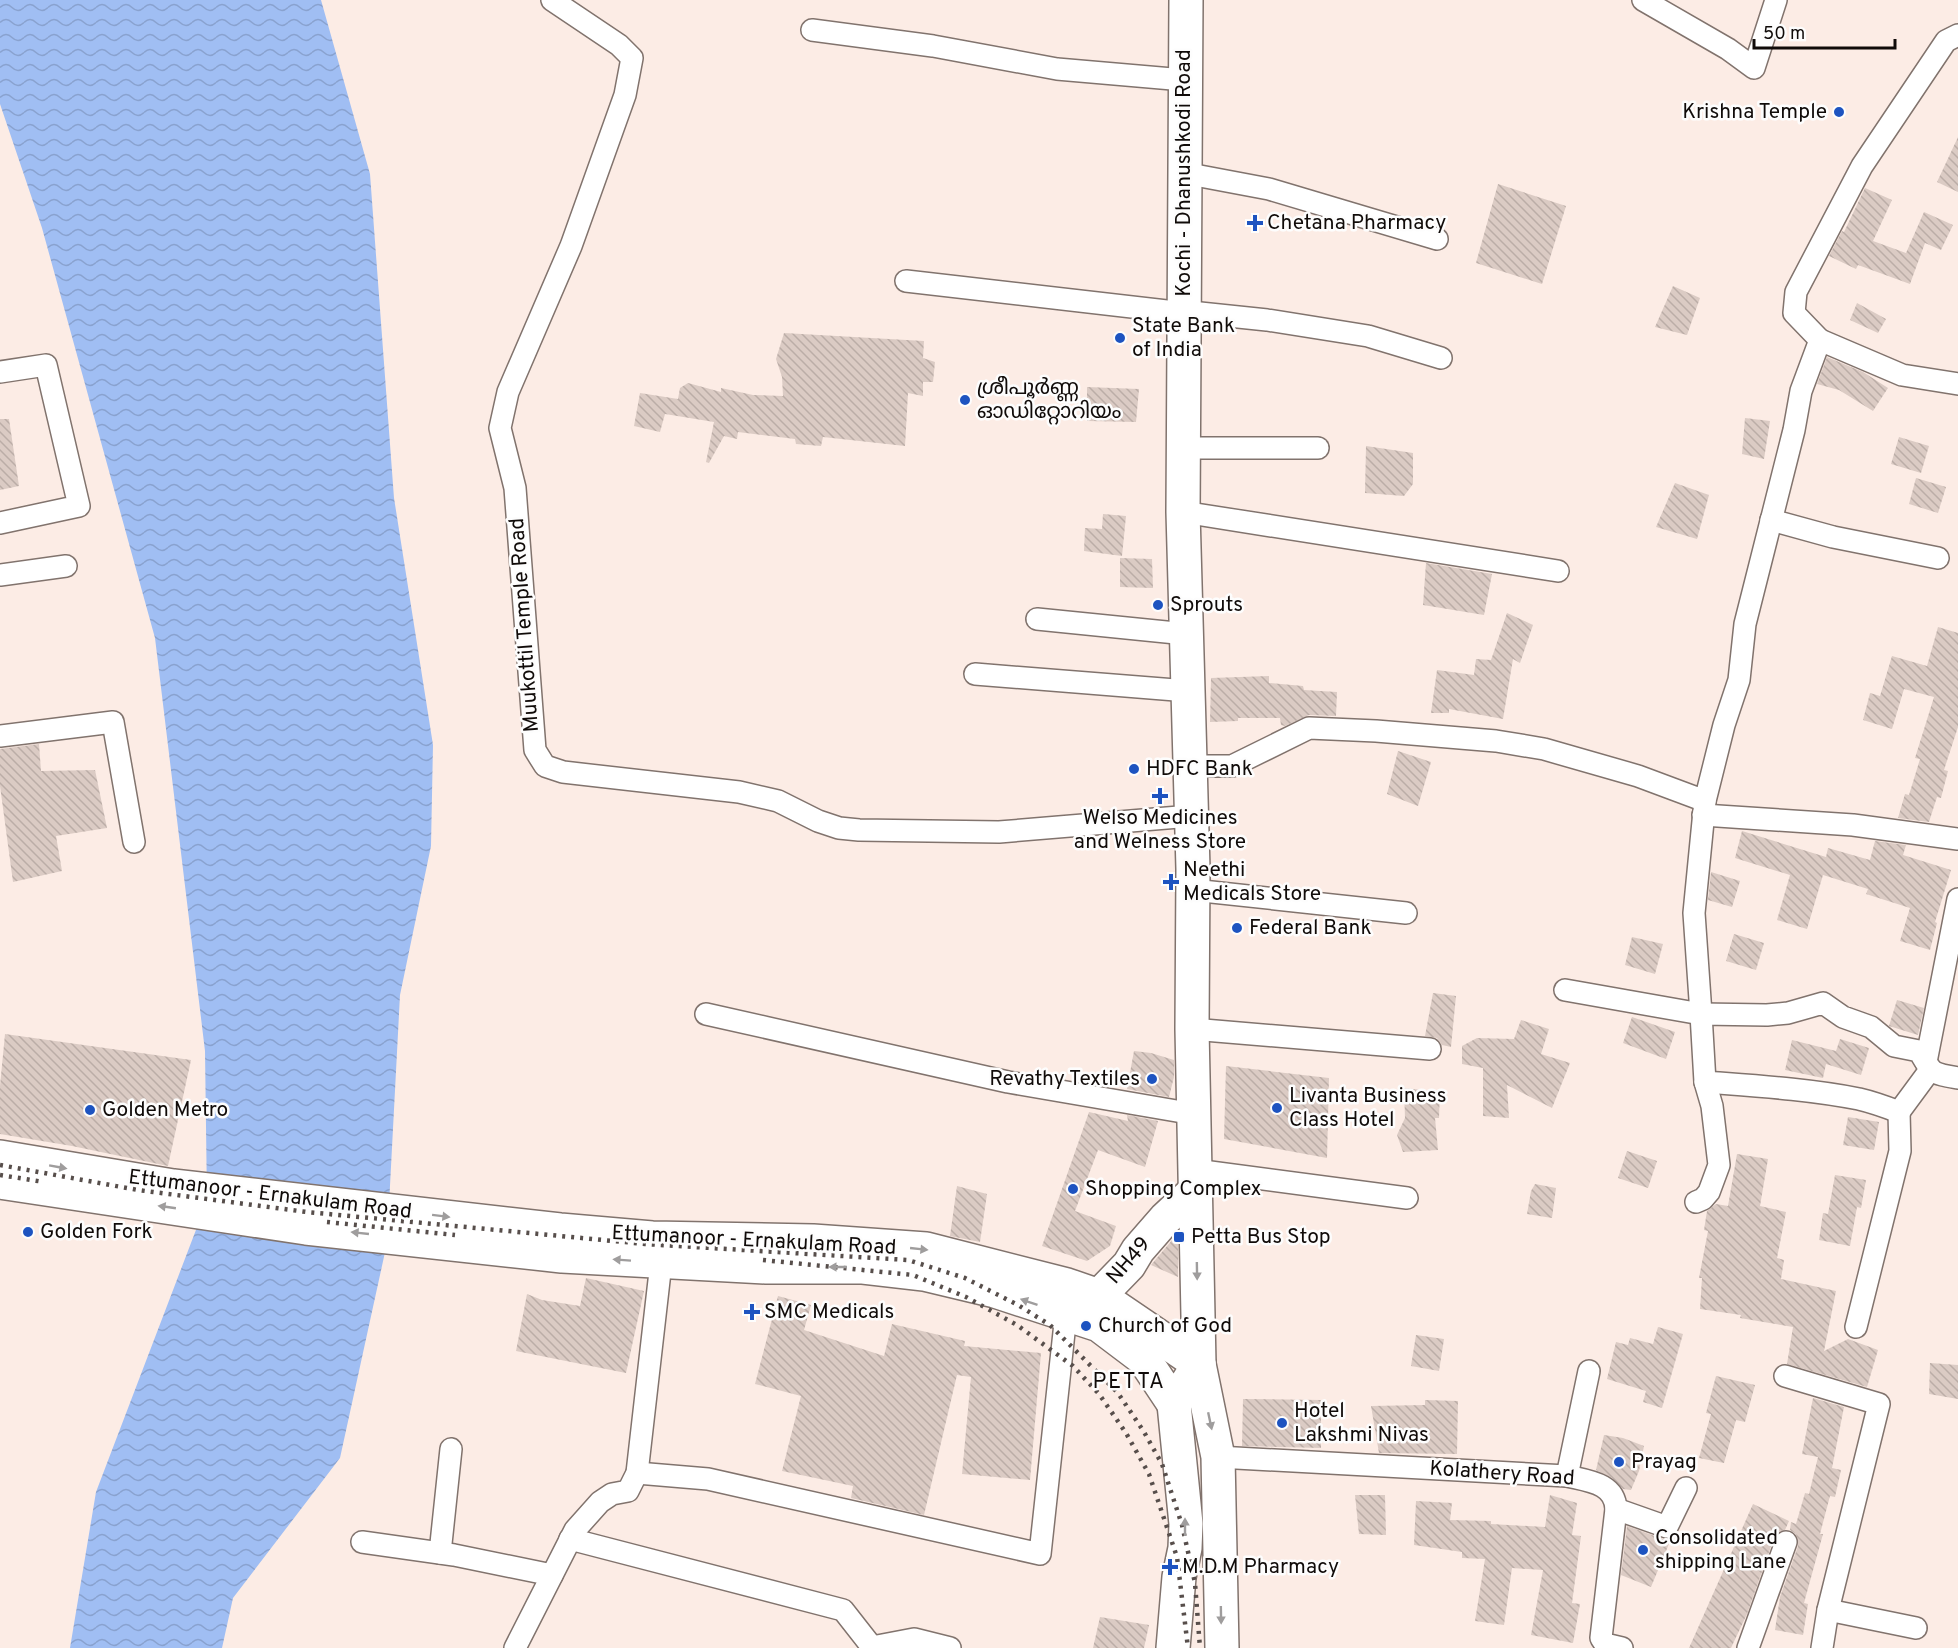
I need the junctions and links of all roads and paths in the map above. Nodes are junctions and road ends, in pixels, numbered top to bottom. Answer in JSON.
{"nodes":[{"id":1,"x":552,"y":0,"type":"edge"},
{"id":2,"x":1186,"y":0,"type":"edge"},
{"id":3,"x":1643,"y":0,"type":"edge"},
{"id":4,"x":1776,"y":0,"type":"edge"},
{"id":5,"x":812,"y":30,"type":"dead end"},
{"id":6,"x":1958,"y":35,"type":"edge"},
{"id":7,"x":1184,"y":80,"type":"junction"},
{"id":8,"x":1184,"y":173,"type":"junction"},
{"id":9,"x":1437,"y":239,"type":"dead end"},
{"id":10,"x":906,"y":280,"type":"dead end"},
{"id":11,"x":1184,"y":313,"type":"junction"},
{"id":12,"x":1821,"y":340,"type":"junction"},
{"id":13,"x":1441,"y":358,"type":"dead end"},
{"id":14,"x":0,"y":372,"type":"edge"},
{"id":15,"x":1958,"y":384,"type":"edge"},
{"id":16,"x":1183,"y":447,"type":"junction"},
{"id":17,"x":1318,"y":448,"type":"dead end"},
{"id":18,"x":1183,"y":512,"type":"junction"},
{"id":19,"x":1771,"y":520,"type":"junction"},
{"id":20,"x":0,"y":523,"type":"edge"},
{"id":21,"x":1938,"y":558,"type":"dead end"},
{"id":22,"x":66,"y":566,"type":"dead end"},
{"id":23,"x":1558,"y":571,"type":"dead end"},
{"id":24,"x":0,"y":575,"type":"edge"},
{"id":25,"x":1037,"y":619,"type":"dead end"},
{"id":26,"x":1186,"y":634,"type":"junction"},
{"id":27,"x":975,"y":674,"type":"dead end"},
{"id":28,"x":1188,"y":691,"type":"junction"},
{"id":29,"x":0,"y":736,"type":"edge"},
{"id":30,"x":1190,"y":766,"type":"junction"},
{"id":31,"x":1704,"y":808,"type":"junction"},
{"id":32,"x":1191,"y":816,"type":"junction"},
{"id":33,"x":1958,"y":839,"type":"edge"},
{"id":34,"x":134,"y":842,"type":"dead end"},
{"id":35,"x":1193,"y":890,"type":"junction"},
{"id":36,"x":1958,"y":899,"type":"edge"},
{"id":37,"x":1406,"y":914,"type":"dead end"},
{"id":38,"x":1565,"y":990,"type":"dead end"},
{"id":39,"x":706,"y":1014,"type":"dead end"},
{"id":40,"x":1701,"y":1014,"type":"junction"},
{"id":41,"x":1192,"y":1029,"type":"junction"},
{"id":42,"x":1430,"y":1049,"type":"dead end"},
{"id":43,"x":1928,"y":1066,"type":"junction"},
{"id":44,"x":1958,"y":1078,"type":"edge"},
{"id":45,"x":1705,"y":1082,"type":"junction"},
{"id":46,"x":1899,"y":1112,"type":"junction"},
{"id":47,"x":1194,"y":1114,"type":"junction"},
{"id":48,"x":0,"y":1157,"type":"edge"},
{"id":49,"x":0,"y":1182,"type":"edge"},
{"id":50,"x":1189,"y":1189,"type":"junction"},
{"id":51,"x":133,"y":1191,"type":"junction"},
{"id":52,"x":1407,"y":1198,"type":"dead end"},
{"id":53,"x":1696,"y":1202,"type":"dead end"},
{"id":54,"x":561,"y":1243,"type":"junction"},
{"id":55,"x":661,"y":1263,"type":"junction"},
{"id":56,"x":1084,"y":1310,"type":"junction"},
{"id":57,"x":1856,"y":1327,"type":"dead end"},
{"id":58,"x":1199,"y":1364,"type":"junction"},
{"id":59,"x":1589,"y":1371,"type":"dead end"},
{"id":60,"x":1785,"y":1376,"type":"dead end"},
{"id":61,"x":1174,"y":1404,"type":"junction"},
{"id":62,"x":451,"y":1449,"type":"dead end"},
{"id":63,"x":1218,"y":1457,"type":"junction"},
{"id":64,"x":637,"y":1473,"type":"junction"},
{"id":65,"x":1567,"y":1476,"type":"junction"},
{"id":66,"x":1686,"y":1488,"type":"dead end"},
{"id":67,"x":1616,"y":1509,"type":"junction"},
{"id":68,"x":570,"y":1539,"type":"junction"},
{"id":69,"x":362,"y":1542,"type":"dead end"},
{"id":70,"x":1786,"y":1542,"type":"dead end"},
{"id":71,"x":440,"y":1553,"type":"junction"},
{"id":72,"x":552,"y":1575,"type":"junction"},
{"id":73,"x":1828,"y":1610,"type":"junction"},
{"id":74,"x":1916,"y":1628,"type":"dead end"},
{"id":75,"x":872,"y":1647,"type":"edge"},
{"id":76,"x":515,"y":1648,"type":"edge"},
{"id":77,"x":950,"y":1648,"type":"edge"},
{"id":78,"x":1173,"y":1648,"type":"edge"},
{"id":79,"x":1222,"y":1648,"type":"edge"},
{"id":80,"x":1622,"y":1648,"type":"edge"},
{"id":81,"x":1748,"y":1648,"type":"edge"},
{"id":82,"x":1822,"y":1648,"type":"edge"}],
"edges":[{"from":1,"to":32,"type":"street","name":"Muukottil Temple Road"},
{"from":2,"to":7,"type":"main road","name":"Kochi - Dhanushkodi Road"},
{"from":3,"to":4,"type":"street"},
{"from":5,"to":7,"type":"street"},
{"from":6,"to":12,"type":"street"},
{"from":7,"to":8,"type":"main road","name":"Kochi - Dhanushkodi Road"},
{"from":8,"to":9,"type":"street"},
{"from":8,"to":11,"type":"main road","name":"Kochi - Dhanushkodi Road"},
{"from":10,"to":11,"type":"street"},
{"from":11,"to":13,"type":"street"},
{"from":11,"to":16,"type":"main road","name":"Kochi - Dhanushkodi Road"},
{"from":12,"to":15,"type":"street"},
{"from":12,"to":19,"type":"street"},
{"from":14,"to":20,"type":"street"},
{"from":16,"to":17,"type":"street"},
{"from":16,"to":18,"type":"main road","name":"Kochi - Dhanushkodi Road"},
{"from":18,"to":23,"type":"street"},
{"from":18,"to":26,"type":"main road","name":"Kochi - Dhanushkodi Road"},
{"from":19,"to":21,"type":"street"},
{"from":19,"to":31,"type":"street"},
{"from":22,"to":24,"type":"street"},
{"from":25,"to":26,"type":"street"},
{"from":26,"to":28,"type":"main road","name":"Kochi - Dhanushkodi Road"},
{"from":27,"to":28,"type":"street"},
{"from":28,"to":30,"type":"main road","name":"Kochi - Dhanushkodi Road"},
{"from":29,"to":34,"type":"street"},
{"from":30,"to":31,"type":"street"},
{"from":30,"to":32,"type":"main road","name":"Kochi - Dhanushkodi Road"},
{"from":31,"to":33,"type":"street"},
{"from":31,"to":40,"type":"street"},
{"from":32,"to":35,"type":"main road","name":"Kochi - Dhanushkodi Road"},
{"from":35,"to":37,"type":"street"},
{"from":35,"to":41,"type":"main road","name":"Kochi - Dhanushkodi Road"},
{"from":36,"to":43,"type":"street"},
{"from":38,"to":40,"type":"street"},
{"from":39,"to":47,"type":"street"},
{"from":40,"to":43,"type":"street"},
{"from":40,"to":45,"type":"street"},
{"from":41,"to":42,"type":"street"},
{"from":41,"to":47,"type":"main road","name":"Kochi - Dhanushkodi Road"},
{"from":43,"to":44,"type":"street"},
{"from":43,"to":46,"type":"street"},
{"from":45,"to":46,"type":"street"},
{"from":45,"to":53,"type":"street"},
{"from":46,"to":57,"type":"street"},
{"from":47,"to":50,"type":"main road","name":"Kochi - Dhanushkodi Road"},
{"from":48,"to":51,"type":"main road","name":"Ettumanoor - Ernakulam Road","one_way":true},
{"from":49,"to":51,"type":"main road"},
{"from":50,"to":52,"type":"street"},
{"from":50,"to":56,"type":"main road","name":"NH49","number":"NH49"},
{"from":50,"to":58,"type":"main road","name":"Kochi - Dhanushkodi Road","one_way":true},
{"from":51,"to":54,"type":"main road","name":"Ettumanoor - Ernakulam Road"},
{"from":55,"to":54,"type":"main road","one_way":true},
{"from":54,"to":56,"type":"main road","name":"Ettumanoor - Ernakulam Road","one_way":true},
{"from":56,"to":55,"type":"main road","one_way":true},
{"from":55,"to":64,"type":"street"},
{"from":56,"to":58,"type":"main road","name":"Ettumanoor - Ernakulam Road"},
{"from":56,"to":61,"type":"main road"},
{"from":56,"to":64,"type":"street"},
{"from":58,"to":61,"type":"main road"},
{"from":58,"to":63,"type":"main road","one_way":true},
{"from":59,"to":65,"type":"street"},
{"from":60,"to":73,"type":"street"},
{"from":78,"to":61,"type":"main road","one_way":true},
{"from":62,"to":71,"type":"street"},
{"from":63,"to":65,"type":"street","name":"Kolathery Road"},
{"from":63,"to":79,"type":"main road","one_way":true},
{"from":64,"to":68,"type":"street"},
{"from":65,"to":67,"type":"street","name":"Kolathery Road"},
{"from":66,"to":67,"type":"street"},
{"from":67,"to":80,"type":"street"},
{"from":68,"to":72,"type":"street"},
{"from":68,"to":75,"type":"street"},
{"from":69,"to":71,"type":"street"},
{"from":70,"to":81,"type":"street"},
{"from":71,"to":72,"type":"street"},
{"from":72,"to":76,"type":"street"},
{"from":73,"to":74,"type":"street"},
{"from":73,"to":82,"type":"street"},
{"from":75,"to":77,"type":"street"}]}
